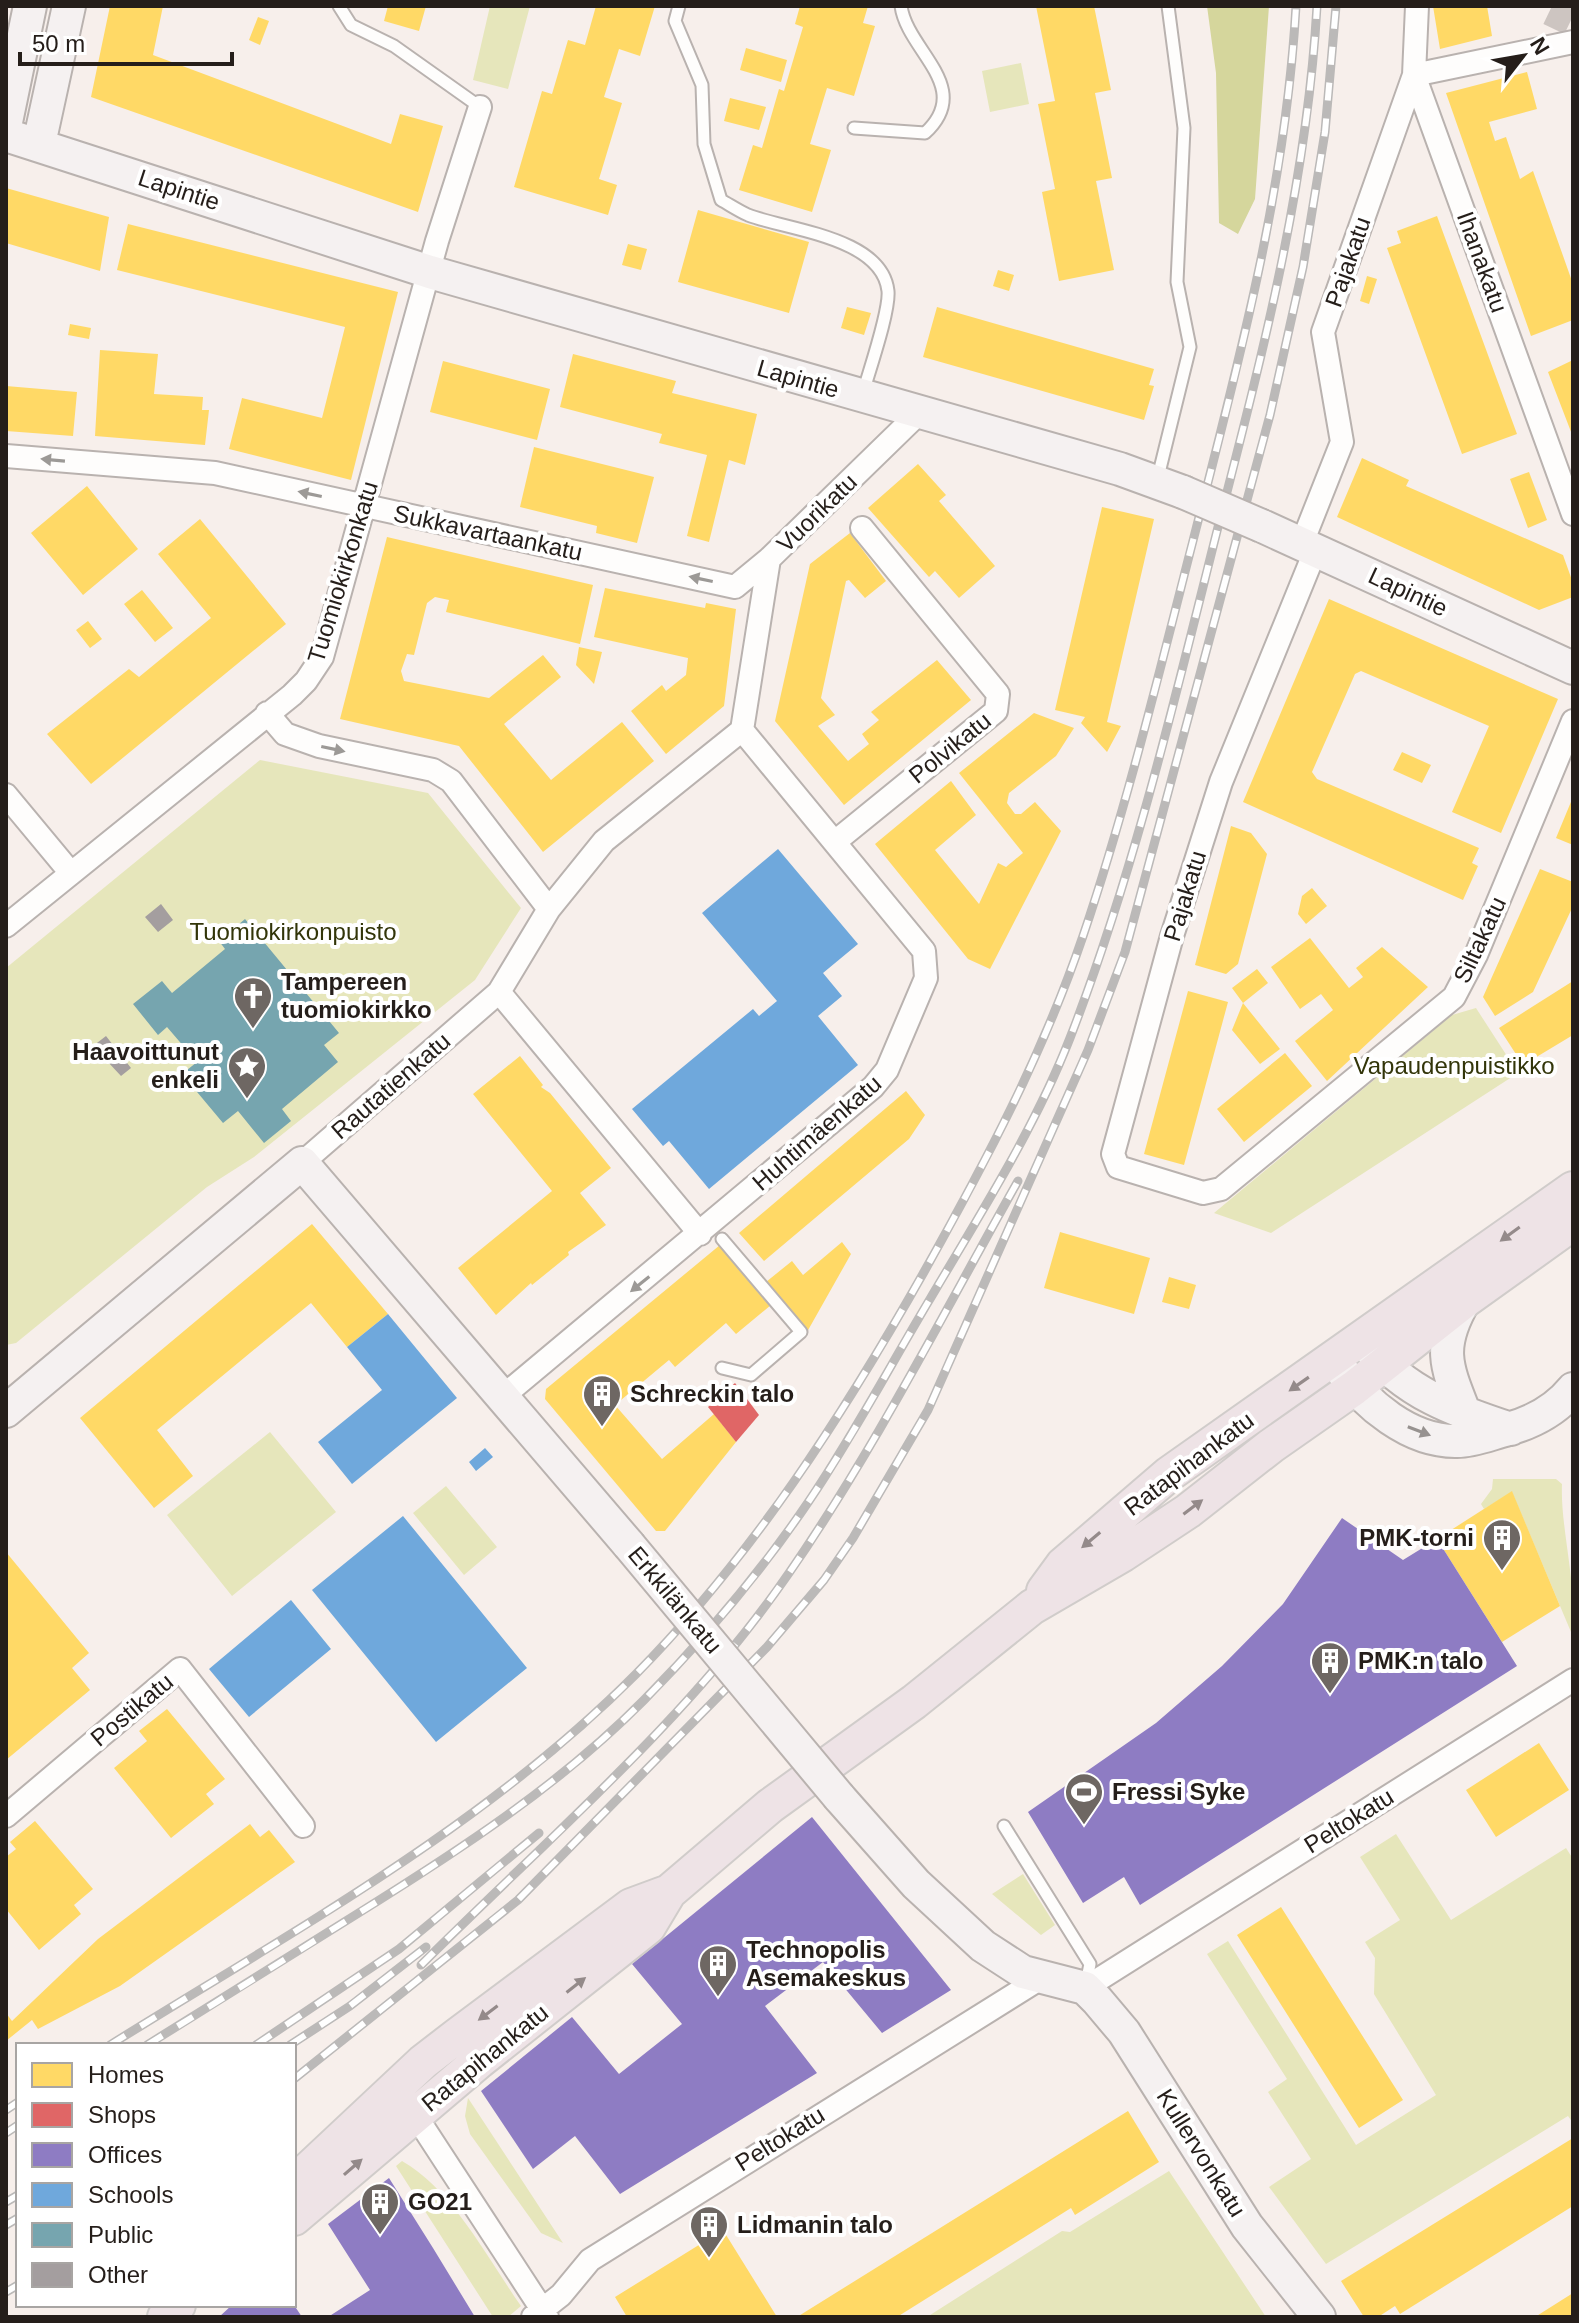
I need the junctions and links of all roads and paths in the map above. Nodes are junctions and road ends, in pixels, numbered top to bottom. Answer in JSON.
{"nodes":[{"id":1,"x":30,"y":6,"type":"edge"},
{"id":2,"x":69,"y":6,"type":"edge"},
{"id":3,"x":339,"y":6,"type":"edge"},
{"id":4,"x":679,"y":6,"type":"edge"},
{"id":5,"x":901,"y":6,"type":"edge"},
{"id":6,"x":1168,"y":6,"type":"edge"},
{"id":7,"x":1417,"y":6,"type":"edge"},
{"id":8,"x":1573,"y":42,"type":"edge"},
{"id":9,"x":1414,"y":75,"type":"junction"},
{"id":10,"x":480,"y":107,"type":"joint"},
{"id":11,"x":6,"y":122,"type":"edge"},
{"id":12,"x":854,"y":128,"type":"dead end"},
{"id":13,"x":6,"y":135,"type":"edge"},
{"id":14,"x":39,"y":144,"type":"junction"},
{"id":15,"x":430,"y":272,"type":"junction"},
{"id":16,"x":862,"y":397,"type":"junction"},
{"id":17,"x":920,"y":412,"type":"junction"},
{"id":18,"x":6,"y":456,"type":"edge"},
{"id":19,"x":1170,"y":486,"type":"junction"},
{"id":20,"x":365,"y":506,"type":"junction"},
{"id":21,"x":1573,"y":514,"type":"edge"},
{"id":22,"x":862,"y":528,"type":"dead end"},
{"id":23,"x":1309,"y":546,"type":"junction"},
{"id":24,"x":769,"y":559,"type":"junction"},
{"id":25,"x":1573,"y":668,"type":"edge"},
{"id":26,"x":267,"y":713,"type":"junction"},
{"id":27,"x":1573,"y":721,"type":"edge"},
{"id":28,"x":742,"y":730,"type":"junction"},
{"id":29,"x":6,"y":795,"type":"edge"},
{"id":30,"x":836,"y":841,"type":"junction"},
{"id":31,"x":70,"y":872,"type":"junction"},
{"id":32,"x":549,"y":909,"type":"junction"},
{"id":33,"x":6,"y":926,"type":"edge"},
{"id":34,"x":499,"y":992,"type":"junction"},
{"id":35,"x":302,"y":1163,"type":"junction"},
{"id":36,"x":1573,"y":1189,"type":"edge"},
{"id":37,"x":1203,"y":1193,"type":"joint"},
{"id":38,"x":1573,"y":1223,"type":"edge"},
{"id":39,"x":700,"y":1234,"type":"junction"},
{"id":40,"x":722,"y":1239,"type":"dead end"},
{"id":41,"x":1464,"y":1301,"type":"junction"},
{"id":42,"x":1373,"y":1352,"type":"junction"},
{"id":43,"x":1333,"y":1359,"type":"junction"},
{"id":44,"x":722,"y":1368,"type":"dead end"},
{"id":45,"x":1354,"y":1388,"type":"junction"},
{"id":46,"x":1573,"y":1389,"type":"edge"},
{"id":47,"x":502,"y":1397,"type":"junction"},
{"id":48,"x":6,"y":1411,"type":"edge"},
{"id":49,"x":1465,"y":1414,"type":"junction"},
{"id":50,"x":1511,"y":1429,"type":"junction"},
{"id":51,"x":1032,"y":1607,"type":"junction"},
{"id":52,"x":1573,"y":1680,"type":"edge"},
{"id":53,"x":6,"y":1816,"type":"edge"},
{"id":54,"x":303,"y":1826,"type":"dead end"},
{"id":55,"x":1004,"y":1826,"type":"dead end"},
{"id":56,"x":669,"y":1892,"type":"junction"},
{"id":57,"x":1041,"y":1978,"type":"junction"},
{"id":58,"x":1085,"y":1988,"type":"junction"},
{"id":59,"x":396,"y":2086,"type":"junction"},
{"id":60,"x":415,"y":2115,"type":"junction"},
{"id":61,"x":296,"y":2181,"type":"edge"},
{"id":62,"x":296,"y":2216,"type":"edge"},
{"id":63,"x":541,"y":2315,"type":"edge"},
{"id":64,"x":1319,"y":2317,"type":"edge"}],
"edges":[{"from":1,"to":11,"type":"street"},
{"from":2,"to":14,"type":"street"},
{"from":3,"to":10,"type":"lane"},
{"from":4,"to":16,"type":"lane"},
{"from":5,"to":12,"type":"lane"},
{"from":6,"to":19,"type":"lane"},
{"from":7,"to":9,"type":"street","name":"Ihanakatu"},
{"from":8,"to":9,"type":"street"},
{"from":9,"to":21,"type":"street","name":"Ihanakatu"},
{"from":9,"to":23,"type":"street","name":"Pajakatu"},
{"from":10,"to":15,"type":"street","name":"Tuomiokirkonkatu"},
{"from":13,"to":14,"type":"street","name":"Lapintie"},
{"from":14,"to":15,"type":"street","name":"Lapintie"},
{"from":15,"to":16,"type":"street","name":"Lapintie"},
{"from":15,"to":20,"type":"street","name":"Tuomiokirkonkatu"},
{"from":16,"to":17,"type":"street","name":"Lapintie"},
{"from":17,"to":19,"type":"street","name":"Lapintie"},
{"from":17,"to":24,"type":"street","name":"Vuorikatu"},
{"from":20,"to":18,"type":"street","name":"Sukkavartaankatu","one_way":true},
{"from":19,"to":23,"type":"street","name":"Lapintie","bridge":true},
{"from":24,"to":20,"type":"street","name":"Sukkavartaankatu","one_way":true},
{"from":20,"to":26,"type":"street","name":"Tuomiokirkonkatu"},
{"from":22,"to":30,"type":"street","name":"Polvikatu"},
{"from":23,"to":25,"type":"street","name":"Lapintie"},
{"from":23,"to":37,"type":"street","name":"Pajakatu"},
{"from":24,"to":28,"type":"street","name":"Vuorikatu"},
{"from":26,"to":31,"type":"street","name":"Tuomiokirkonkatu"},
{"from":26,"to":32,"type":"street","one_way":true},
{"from":27,"to":37,"type":"street","name":"Siltakatu"},
{"from":28,"to":30,"type":"street","name":"Huhtimäenkatu"},
{"from":28,"to":32,"type":"street","name":"Rautatienkatu"},
{"from":29,"to":31,"type":"street"},
{"from":30,"to":39,"type":"street","name":"Huhtimäenkatu"},
{"from":31,"to":33,"type":"street","name":"Tuomiokirkonkatu"},
{"from":32,"to":34,"type":"street","name":"Rautatienkatu"},
{"from":34,"to":35,"type":"street","name":"Rautatienkatu"},
{"from":34,"to":39,"type":"street"},
{"from":35,"to":47,"type":"street","name":"Erkkilänkatu"},
{"from":35,"to":48,"type":"street","name":"Rautatienkatu"},
{"from":36,"to":42,"type":"main road","one_way":true},
{"from":38,"to":41,"type":"main road"},
{"from":39,"to":47,"type":"street","name":"Huhtimäenkatu","one_way":true},
{"from":40,"to":44,"type":"lane"},
{"from":41,"to":42,"type":"main road"},
{"from":41,"to":49,"type":"street"},
{"from":42,"to":43,"type":"main road","name":"Ratapihankatu"},
{"from":42,"to":45,"type":"main road","name":"Ratapihankatu"},
{"from":42,"to":49,"type":"street"},
{"from":43,"to":45,"type":"street"},
{"from":43,"to":51,"type":"main road","name":"Ratapihankatu","one_way":true},
{"from":45,"to":50,"type":"street","one_way":true},
{"from":51,"to":45,"type":"main road","name":"Ratapihankatu","one_way":true},
{"from":46,"to":50,"type":"street"},
{"from":47,"to":57,"type":"street","name":"Erkkilänkatu","bridge":true},
{"from":49,"to":50,"type":"street"},
{"from":51,"to":56,"type":"main road","name":"Ratapihankatu"},
{"from":52,"to":58,"type":"street","name":"Peltokatu"},
{"from":53,"to":54,"type":"street","name":"Postikatu"},
{"from":55,"to":58,"type":"lane"},
{"from":56,"to":59,"type":"main road","name":"Ratapihankatu","one_way":true},
{"from":60,"to":56,"type":"main road","name":"Ratapihankatu","one_way":true},
{"from":57,"to":58,"type":"street","name":"Erkkilänkatu"},
{"from":57,"to":63,"type":"street","name":"Peltokatu"},
{"from":58,"to":64,"type":"street","name":"Kullervonkatu"},
{"from":59,"to":60,"type":"street"},
{"from":59,"to":61,"type":"main road","name":"Ratapihankatu"},
{"from":62,"to":60,"type":"main road","name":"Ratapihankatu","one_way":true},
{"from":60,"to":63,"type":"street"}]}
